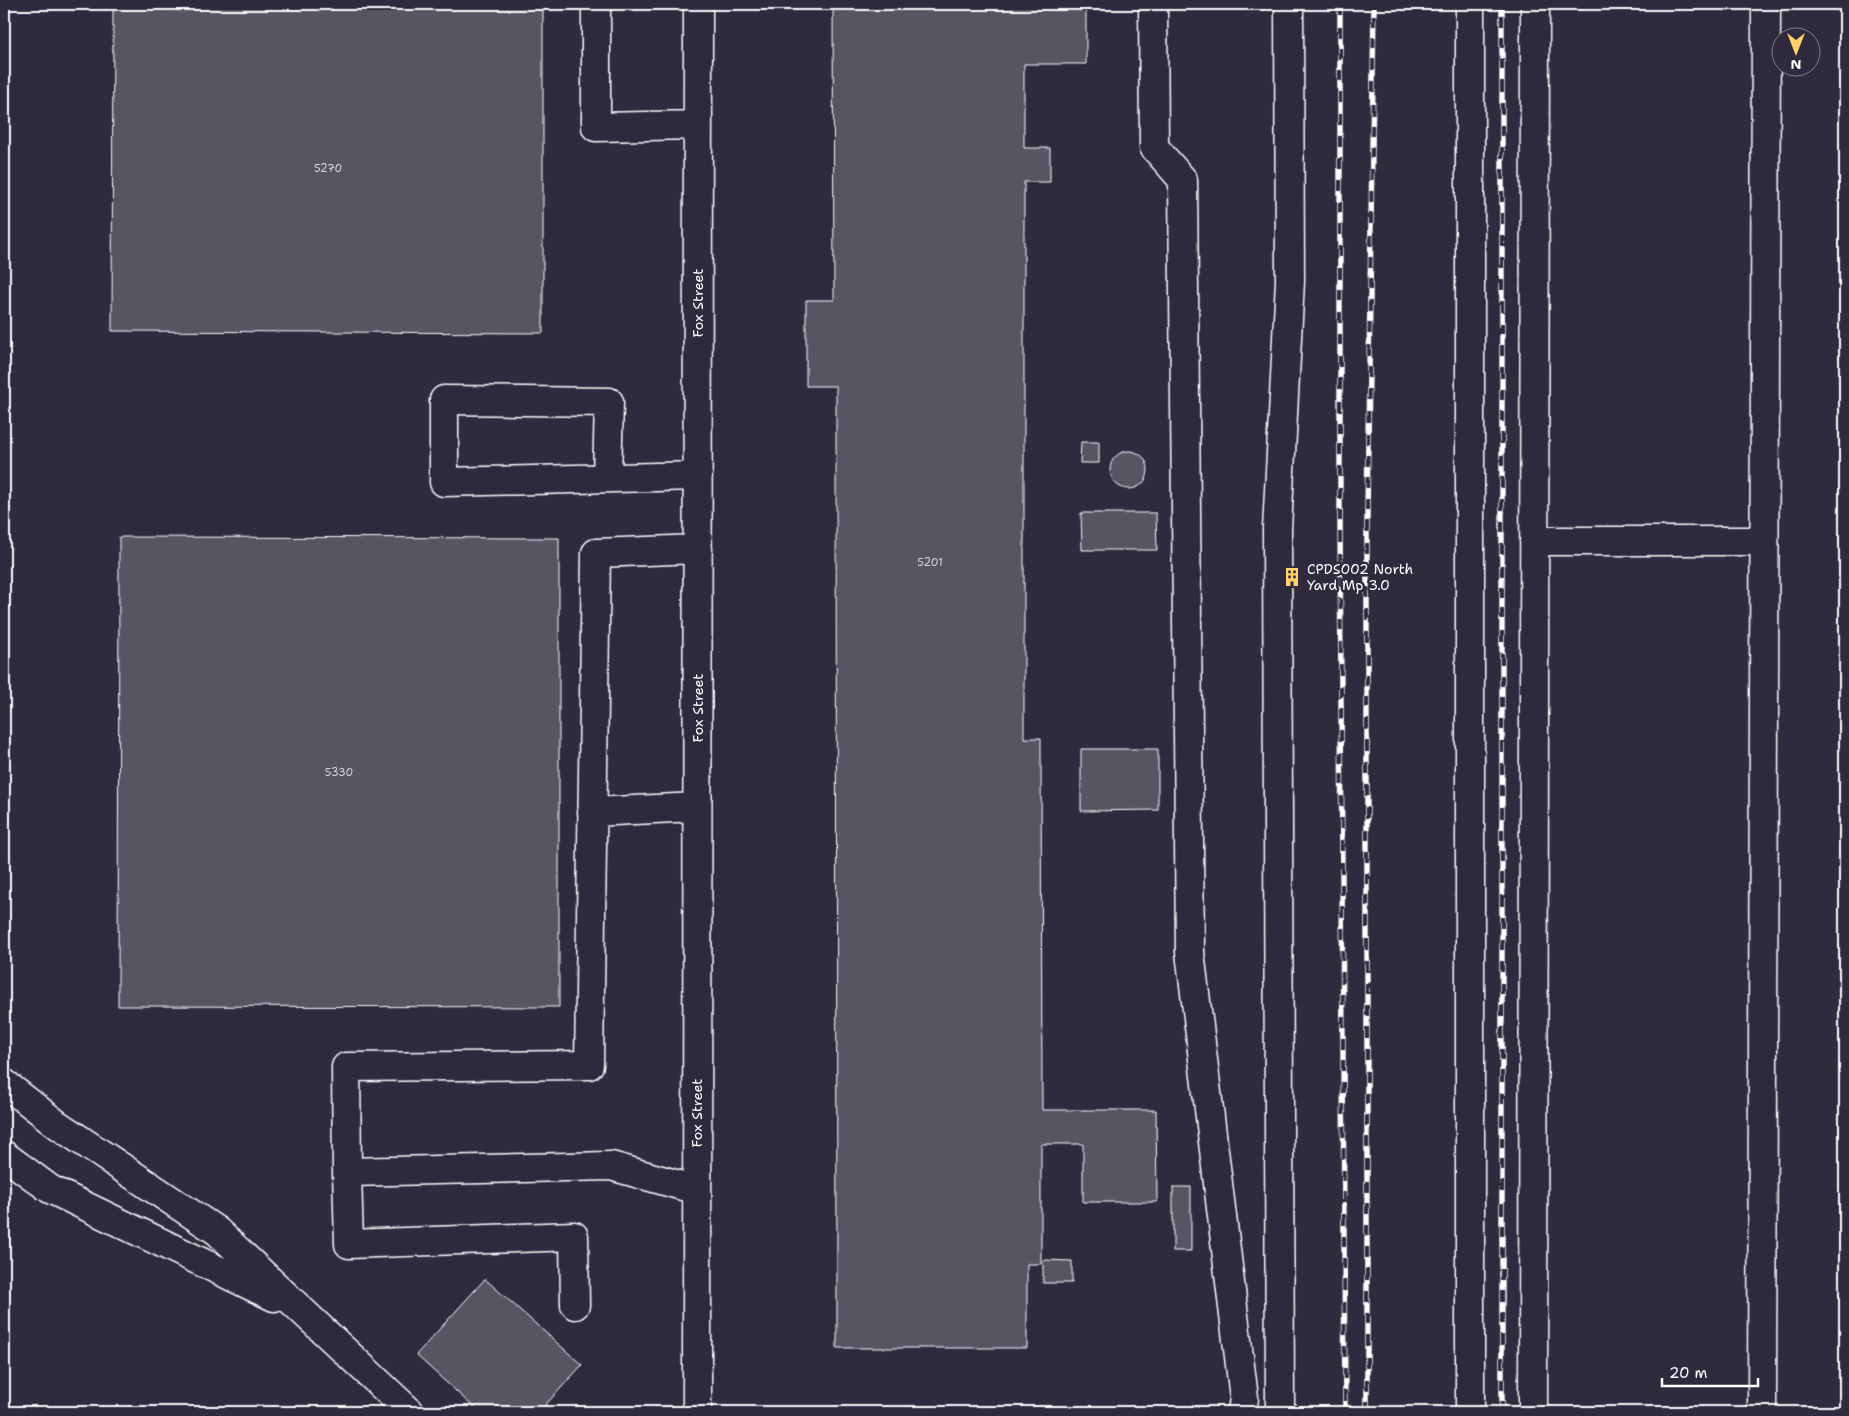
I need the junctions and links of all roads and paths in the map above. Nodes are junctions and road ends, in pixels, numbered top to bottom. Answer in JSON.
{"nodes":[{"id":1,"x":596,"y":4,"type":"edge"},
{"id":2,"x":698,"y":4,"type":"edge"},
{"id":3,"x":1153,"y":4,"type":"edge"},
{"id":4,"x":1289,"y":4,"type":"edge"},
{"id":5,"x":1470,"y":4,"type":"edge"},
{"id":6,"x":1535,"y":4,"type":"edge"},
{"id":7,"x":1766,"y":4,"type":"edge"},
{"id":8,"x":698,"y":125,"type":"junction"},
{"id":9,"x":698,"y":476,"type":"junction"},
{"id":10,"x":607,"y":478,"type":"junction"},
{"id":11,"x":1534,"y":541,"type":"junction"},
{"id":12,"x":1764,"y":541,"type":"junction"},
{"id":13,"x":698,"y":549,"type":"junction"},
{"id":14,"x":697,"y":806,"type":"junction"},
{"id":15,"x":592,"y":812,"type":"junction"},
{"id":16,"x":4,"y":1083,"type":"edge"},
{"id":17,"x":4,"y":1155,"type":"edge"},
{"id":18,"x":347,"y":1172,"type":"junction"},
{"id":19,"x":697,"y":1190,"type":"junction"},
{"id":20,"x":575,"y":1305,"type":"dead end"},
{"id":21,"x":299,"y":1308,"type":"junction"},
{"id":22,"x":410,"y":1412,"type":"edge"},
{"id":23,"x":697,"y":1412,"type":"edge"},
{"id":24,"x":1242,"y":1412,"type":"edge"},
{"id":25,"x":1280,"y":1412,"type":"edge"},
{"id":26,"x":1470,"y":1412,"type":"edge"},
{"id":27,"x":1533,"y":1412,"type":"edge"},
{"id":28,"x":1762,"y":1412,"type":"edge"}],
"edges":[{"from":1,"to":8,"type":"street"},
{"from":2,"to":8,"type":"street","name":"Fox Street"},
{"from":3,"to":24,"type":"street"},
{"from":4,"to":25,"type":"street"},
{"from":5,"to":26,"type":"street"},
{"from":6,"to":11,"type":"street"},
{"from":7,"to":12,"type":"street"},
{"from":8,"to":9,"type":"street","name":"Fox Street"},
{"from":9,"to":10,"type":"street"},
{"from":9,"to":13,"type":"street","name":"Fox Street"},
{"from":10,"to":10,"type":"street"},
{"from":11,"to":12,"type":"street"},
{"from":11,"to":27,"type":"street"},
{"from":12,"to":28,"type":"street"},
{"from":13,"to":14,"type":"street","name":"Fox Street"},
{"from":13,"to":15,"type":"street"},
{"from":14,"to":15,"type":"street"},
{"from":14,"to":19,"type":"street","name":"Fox Street"},
{"from":15,"to":18,"type":"street"},
{"from":16,"to":21,"type":"street"},
{"from":17,"to":21,"type":"street"},
{"from":18,"to":19,"type":"street"},
{"from":18,"to":20,"type":"street"},
{"from":19,"to":23,"type":"street","name":"Fox Street"},
{"from":21,"to":22,"type":"street"}]}
